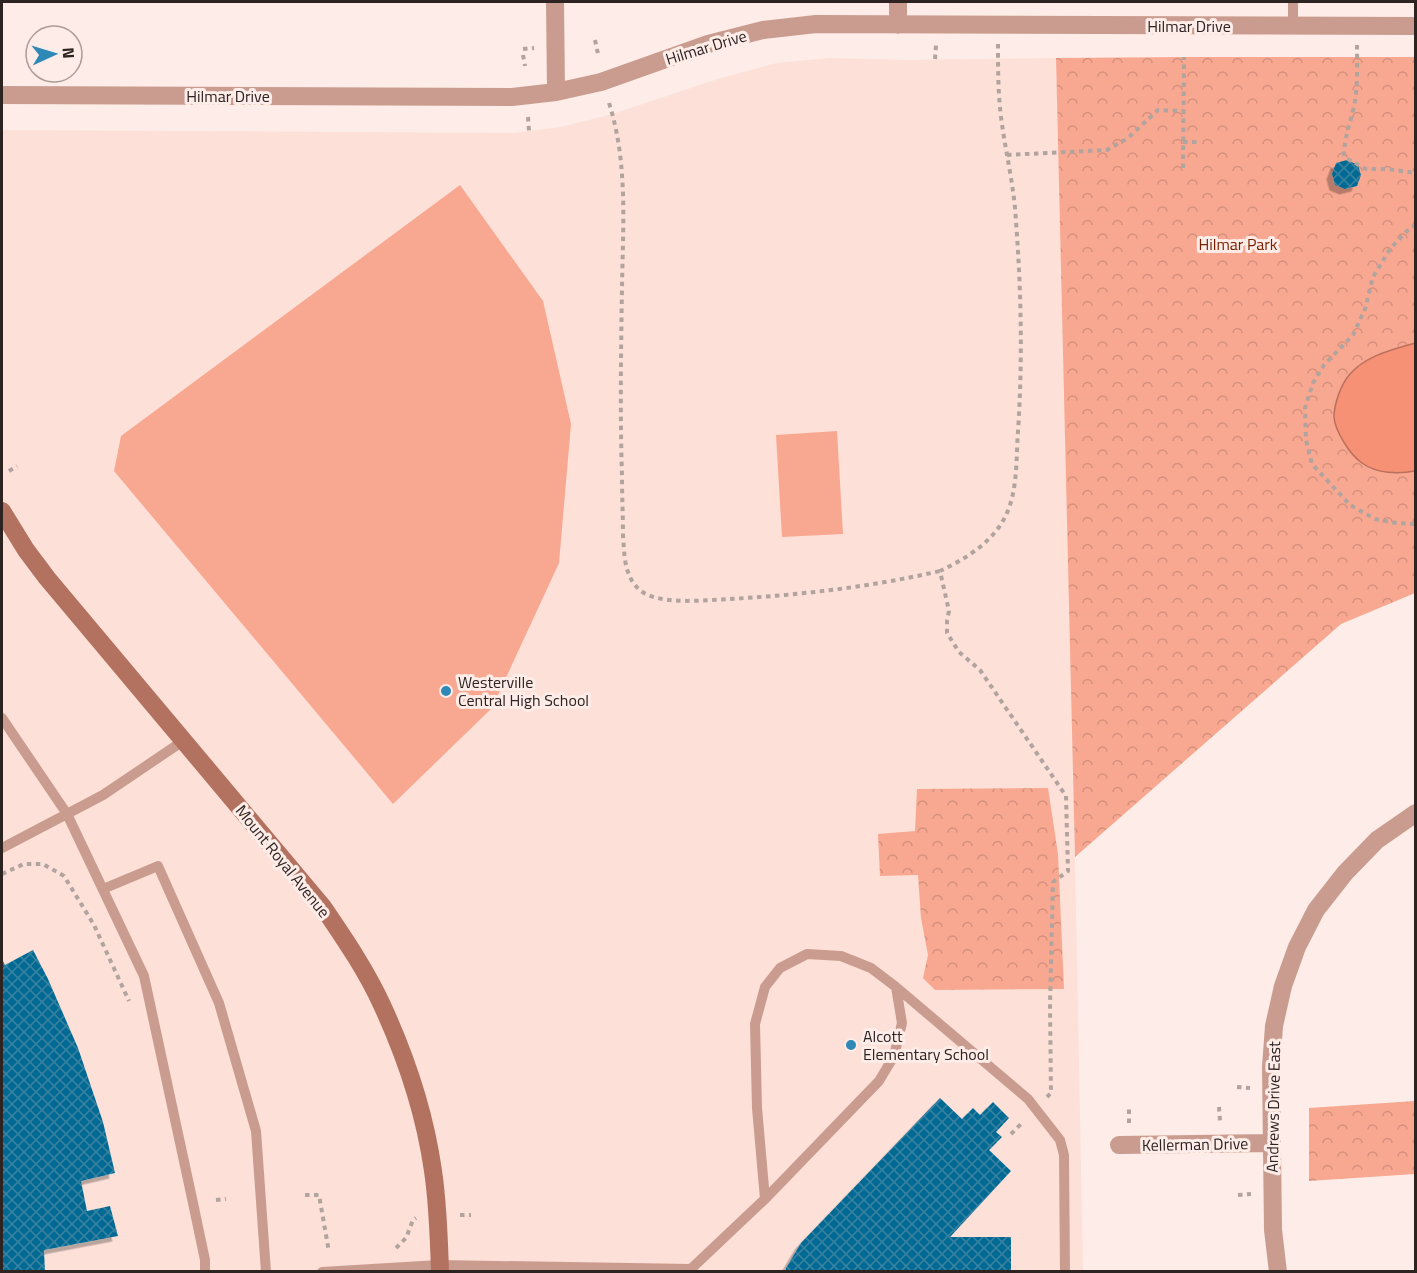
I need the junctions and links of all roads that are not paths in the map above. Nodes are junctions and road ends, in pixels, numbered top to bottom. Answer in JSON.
{"nodes":[{"id":1,"x":555,"y":2,"type":"edge"},
{"id":2,"x":898,"y":2,"type":"edge"},
{"id":3,"x":1293,"y":2,"type":"edge"},
{"id":4,"x":898,"y":25,"type":"junction"},
{"id":5,"x":1293,"y":26,"type":"junction"},
{"id":6,"x":1416,"y":27,"type":"edge"},
{"id":7,"x":556,"y":92,"type":"junction"},
{"id":8,"x":2,"y":95,"type":"edge"},
{"id":9,"x":2,"y":511,"type":"edge"},
{"id":10,"x":2,"y":718,"type":"edge"},
{"id":11,"x":183,"y":741,"type":"junction"},
{"id":12,"x":1416,"y":813,"type":"edge"},
{"id":13,"x":67,"y":814,"type":"junction"},
{"id":14,"x":2,"y":848,"type":"edge"},
{"id":15,"x":102,"y":889,"type":"junction"},
{"id":16,"x":896,"y":987,"type":"junction"},
{"id":17,"x":1271,"y":1143,"type":"junction"},
{"id":18,"x":1119,"y":1145,"type":"dead end"},
{"id":19,"x":765,"y":1199,"type":"junction"},
{"id":20,"x":440,"y":1268,"type":"edge"},
{"id":21,"x":691,"y":1270,"type":"edge"},
{"id":22,"x":205,"y":1272,"type":"edge"},
{"id":23,"x":266,"y":1272,"type":"edge"},
{"id":24,"x":322,"y":1272,"type":"edge"},
{"id":25,"x":1065,"y":1272,"type":"edge"},
{"id":26,"x":1278,"y":1272,"type":"edge"}],
"edges":[{"from":1,"to":7,"type":"street"},
{"from":2,"to":4,"type":"street"},
{"from":3,"to":5,"type":"lane"},
{"from":4,"to":5,"type":"street","name":"Hilmar Drive"},
{"from":4,"to":7,"type":"street","name":"Hilmar Drive"},
{"from":5,"to":6,"type":"street","name":"Hilmar Drive"},
{"from":7,"to":8,"type":"street","name":"Hilmar Drive"},
{"from":9,"to":11,"type":"street","name":"Mount Royal Avenue"},
{"from":10,"to":13,"type":"lane"},
{"from":11,"to":13,"type":"lane"},
{"from":11,"to":20,"type":"street","name":"Mount Royal Avenue"},
{"from":12,"to":17,"type":"street","name":"Andrews Drive East"},
{"from":13,"to":14,"type":"lane"},
{"from":13,"to":15,"type":"lane"},
{"from":15,"to":22,"type":"lane"},
{"from":15,"to":23,"type":"lane"},
{"from":16,"to":19,"type":"lane"},
{"from":16,"to":19,"type":"lane"},
{"from":16,"to":25,"type":"lane"},
{"from":17,"to":18,"type":"street","name":"Kellerman Drive"},
{"from":17,"to":26,"type":"street","name":"Andrews Drive East"},
{"from":19,"to":21,"type":"lane"},
{"from":20,"to":21,"type":"lane"},
{"from":20,"to":24,"type":"lane"}]}
